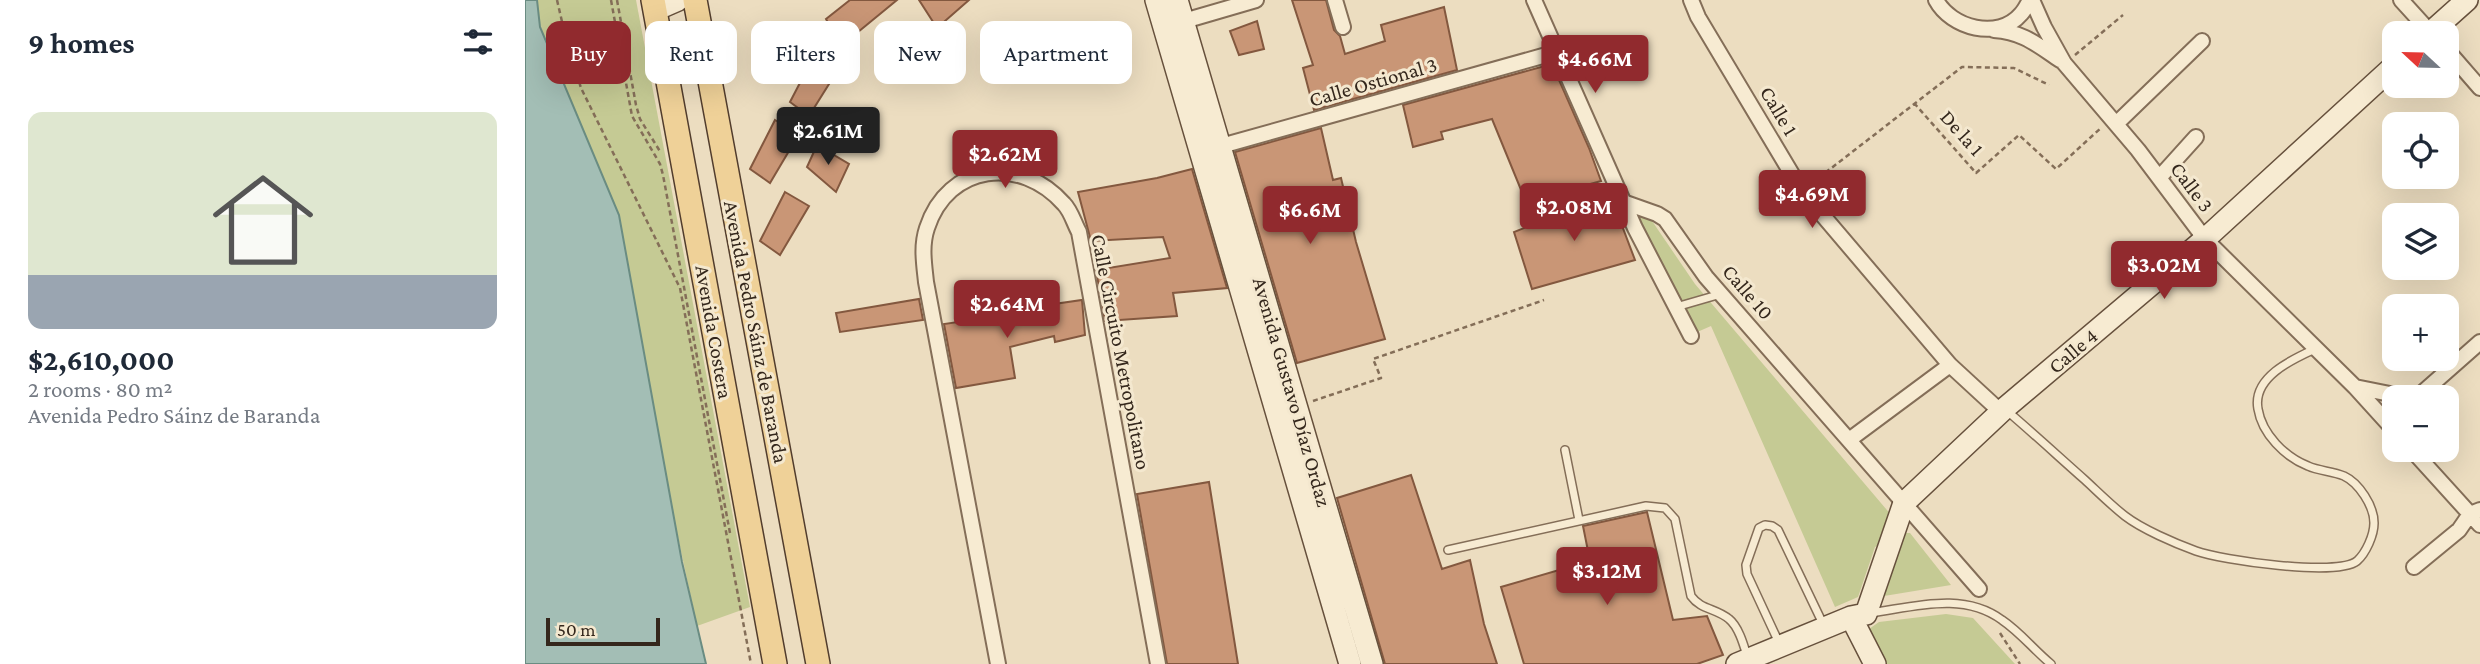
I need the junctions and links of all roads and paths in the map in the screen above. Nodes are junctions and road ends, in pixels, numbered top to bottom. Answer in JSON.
{"nodes":[{"id":1,"x":557,"y":0,"type":"edge"},
{"id":2,"x":611,"y":0,"type":"edge"},
{"id":3,"x":678,"y":0,"type":"edge"},
{"id":4,"x":695,"y":0,"type":"edge"},
{"id":5,"x":1156,"y":0,"type":"edge"},
{"id":6,"x":1177,"y":0,"type":"edge"},
{"id":7,"x":1256,"y":0,"type":"edge"},
{"id":8,"x":1335,"y":0,"type":"edge"},
{"id":9,"x":1534,"y":0,"type":"edge"},
{"id":10,"x":1691,"y":0,"type":"edge"},
{"id":11,"x":1936,"y":0,"type":"edge"},
{"id":12,"x":2031,"y":0,"type":"edge"},
{"id":13,"x":2401,"y":0,"type":"edge"},
{"id":14,"x":2467,"y":0,"type":"edge"},
{"id":15,"x":654,"y":5,"type":"edge"},
{"id":16,"x":2123,"y":15,"type":"dead end"},
{"id":17,"x":1184,"y":21,"type":"junction"},
{"id":18,"x":2420,"y":21,"type":"edge"},
{"id":19,"x":2444,"y":21,"type":"edge"},
{"id":20,"x":1343,"y":27,"type":"dead end"},
{"id":21,"x":1982,"y":30,"type":"junction"},
{"id":22,"x":2202,"y":41,"type":"dead end"},
{"id":23,"x":1557,"y":52,"type":"junction"},
{"id":24,"x":2064,"y":63,"type":"junction"},
{"id":25,"x":2459,"y":64,"type":"edge"},
{"id":26,"x":2382,"y":77,"type":"edge"},
{"id":27,"x":2049,"y":85,"type":"dead end"},
{"id":28,"x":2480,"y":88,"type":"edge"},
{"id":29,"x":1914,"y":103,"type":"junction"},
{"id":30,"x":2114,"y":122,"type":"junction"},
{"id":31,"x":2196,"y":136,"type":"dead end"},
{"id":32,"x":1210,"y":149,"type":"junction"},
{"id":33,"x":2159,"y":178,"type":"junction"},
{"id":34,"x":1802,"y":191,"type":"junction"},
{"id":35,"x":1626,"y":204,"type":"junction"},
{"id":36,"x":2205,"y":239,"type":"junction"},
{"id":37,"x":1721,"y":294,"type":"junction"},
{"id":38,"x":1543,"y":300,"type":"dead end"},
{"id":39,"x":1676,"y":307,"type":"junction"},
{"id":40,"x":1691,"y":336,"type":"dead end"},
{"id":41,"x":2480,"y":342,"type":"edge"},
{"id":42,"x":2316,"y":349,"type":"junction"},
{"id":43,"x":1950,"y":365,"type":"junction"},
{"id":44,"x":2355,"y":387,"type":"junction"},
{"id":45,"x":1296,"y":407,"type":"junction"},
{"id":46,"x":2003,"y":410,"type":"junction"},
{"id":47,"x":2382,"y":417,"type":"edge"},
{"id":48,"x":1849,"y":440,"type":"junction"},
{"id":49,"x":1565,"y":450,"type":"dead end"},
{"id":50,"x":2424,"y":462,"type":"edge"},
{"id":51,"x":1904,"y":503,"type":"junction"},
{"id":52,"x":2477,"y":516,"type":"edge"},
{"id":53,"x":1580,"y":520,"type":"junction"},
{"id":54,"x":1448,"y":550,"type":"dead end"},
{"id":55,"x":2414,"y":567,"type":"dead end"},
{"id":56,"x":1979,"y":589,"type":"dead end"},
{"id":57,"x":1859,"y":615,"type":"junction"},
{"id":58,"x":1825,"y":628,"type":"junction"},
{"id":59,"x":1997,"y":628,"type":"dead end"},
{"id":60,"x":1780,"y":646,"type":"junction"},
{"id":61,"x":1743,"y":662,"type":"edge"},
{"id":62,"x":753,"y":664,"type":"edge"},
{"id":63,"x":775,"y":664,"type":"edge"},
{"id":64,"x":818,"y":664,"type":"edge"},
{"id":65,"x":998,"y":664,"type":"edge"},
{"id":66,"x":1158,"y":664,"type":"edge"},
{"id":67,"x":1350,"y":664,"type":"edge"},
{"id":68,"x":1372,"y":664,"type":"edge"},
{"id":69,"x":1875,"y":664,"type":"edge"},
{"id":70,"x":2020,"y":664,"type":"edge"},
{"id":71,"x":2051,"y":664,"type":"edge"}],
"edges":[{"from":1,"to":62,"type":"path"},
{"from":2,"to":62,"type":"path"},
{"from":3,"to":15,"type":"street"},
{"from":4,"to":64,"type":"main road","name":"Avenida Pedro Sáinz de Baranda"},
{"from":5,"to":32,"type":"street","name":"Avenida Gustavo Díaz Ordaz"},
{"from":6,"to":17,"type":"street","name":"Avenida Gustavo Díaz Ordaz"},
{"from":7,"to":17,"type":"street"},
{"from":8,"to":20,"type":"street"},
{"from":9,"to":23,"type":"street"},
{"from":10,"to":34,"type":"street","name":"Calle 1"},
{"from":11,"to":21,"type":"street","name":"Calle 3"},
{"from":12,"to":21,"type":"street"},
{"from":12,"to":24,"type":"street","name":"Calle 3"},
{"from":13,"to":18,"type":"street"},
{"from":14,"to":19,"type":"street"},
{"from":15,"to":63,"type":"main road","name":"Avenida Costera"},
{"from":16,"to":24,"type":"path"},
{"from":17,"to":32,"type":"street","name":"Avenida Gustavo Díaz Ordaz"},
{"from":21,"to":24,"type":"street","name":"Calle 3"},
{"from":22,"to":30,"type":"street"},
{"from":23,"to":32,"type":"street","name":"Calle Ostional 3"},
{"from":23,"to":35,"type":"street"},
{"from":24,"to":30,"type":"street","name":"Calle 3"},
{"from":25,"to":28,"type":"street"},
{"from":26,"to":36,"type":"street","name":"Calle 4"},
{"from":27,"to":29,"type":"path"},
{"from":29,"to":30,"type":"path","name":"De la 1"},
{"from":29,"to":34,"type":"path"},
{"from":30,"to":33,"type":"street","name":"Calle 3"},
{"from":31,"to":33,"type":"street"},
{"from":32,"to":45,"type":"street","name":"Avenida Gustavo Díaz Ordaz"},
{"from":32,"to":67,"type":"street","name":"Avenida Gustavo Díaz Ordaz"},
{"from":33,"to":36,"type":"street","name":"Calle 3"},
{"from":34,"to":43,"type":"street","name":"Calle 1"},
{"from":35,"to":37,"type":"street","name":"Calle 10"},
{"from":35,"to":39,"type":"street"},
{"from":36,"to":42,"type":"street","name":"Calle 3"},
{"from":36,"to":46,"type":"street","name":"Calle 4"},
{"from":37,"to":39,"type":"lane"},
{"from":37,"to":48,"type":"street","name":"Calle 10"},
{"from":38,"to":45,"type":"path"},
{"from":39,"to":40,"type":"street"},
{"from":41,"to":44,"type":"street"},
{"from":42,"to":44,"type":"street","name":"Calle 3"},
{"from":42,"to":46,"type":"lane"},
{"from":43,"to":46,"type":"street","name":"Calle 1"},
{"from":43,"to":48,"type":"street"},
{"from":44,"to":47,"type":"street","name":"Calle 3"},
{"from":45,"to":68,"type":"street","name":"Avenida Gustavo Díaz Ordaz"},
{"from":46,"to":51,"type":"street","name":"Calle 4"},
{"from":48,"to":51,"type":"street","name":"Calle 10"},
{"from":49,"to":53,"type":"lane"},
{"from":50,"to":52,"type":"street"},
{"from":51,"to":56,"type":"street","name":"Calle 10"},
{"from":51,"to":57,"type":"street","name":"Calle 4"},
{"from":52,"to":55,"type":"street"},
{"from":53,"to":54,"type":"lane"},
{"from":53,"to":61,"type":"lane"},
{"from":57,"to":58,"type":"street"},
{"from":57,"to":69,"type":"street"},
{"from":57,"to":71,"type":"lane"},
{"from":58,"to":60,"type":"street"},
{"from":58,"to":60,"type":"lane"},
{"from":59,"to":70,"type":"path"},
{"from":60,"to":61,"type":"street"},
{"from":65,"to":66,"type":"street","name":"Calle Circuito Metropolitano"}]}
